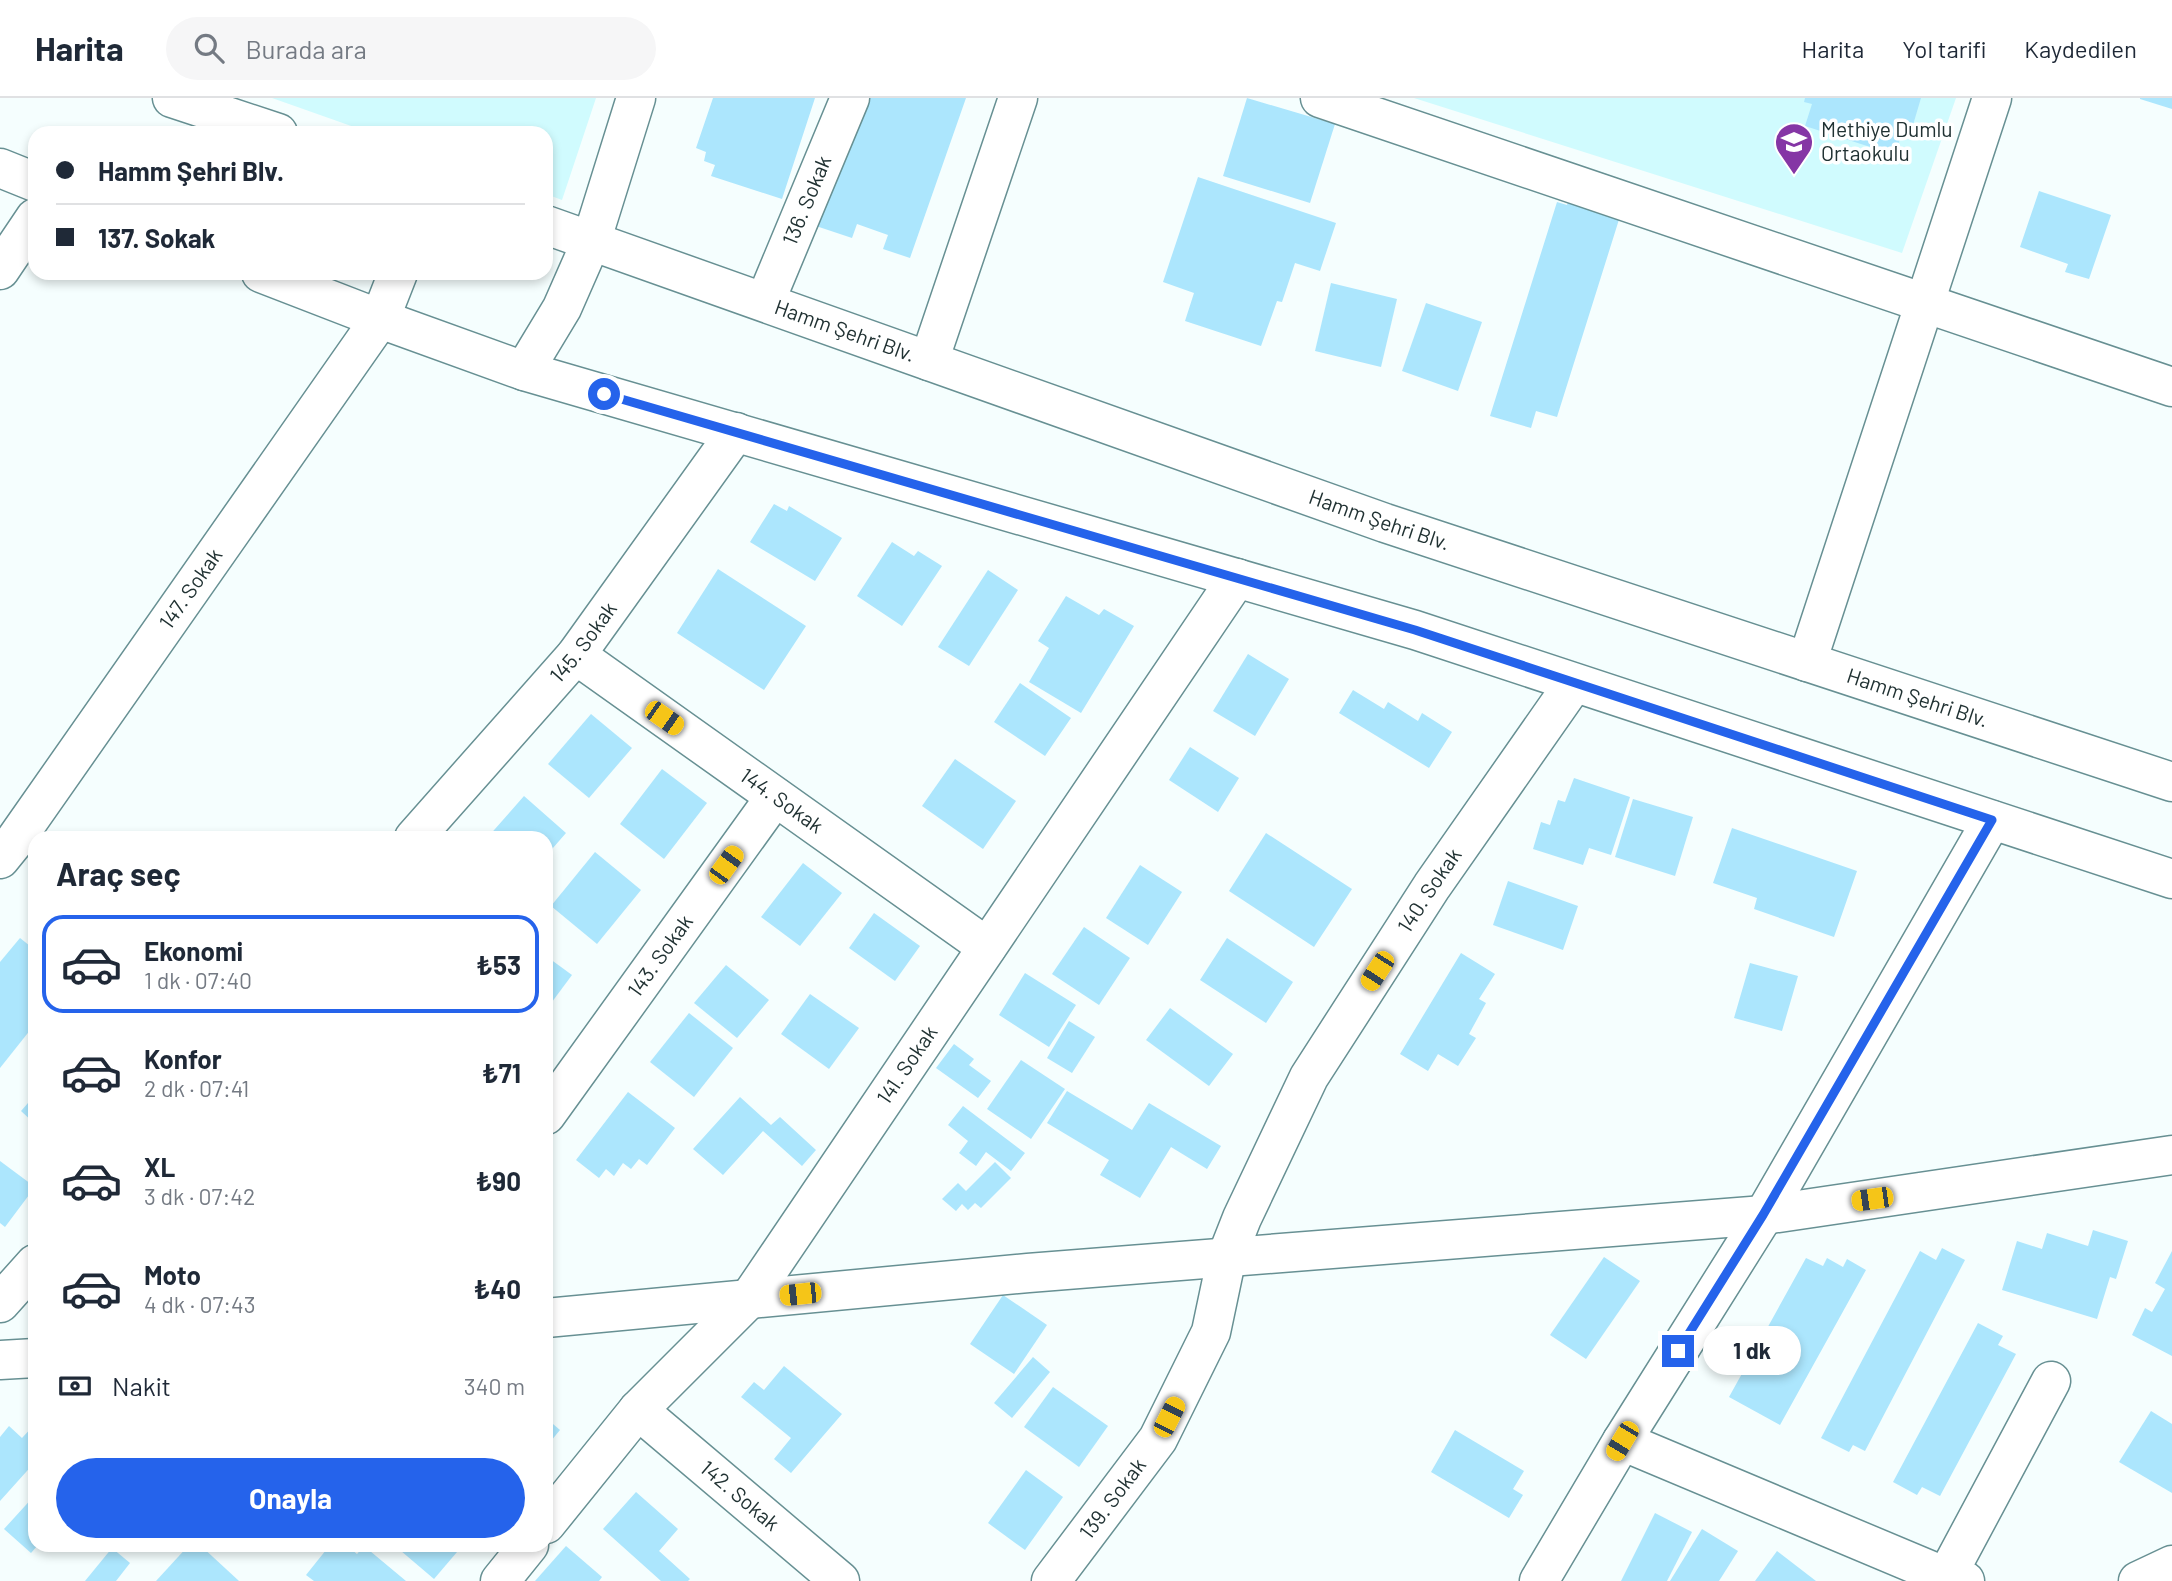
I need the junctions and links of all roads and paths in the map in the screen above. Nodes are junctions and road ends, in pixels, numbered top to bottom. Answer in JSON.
{"nodes":[{"id":1,"x":172,"y":98,"type":"edge"},
{"id":2,"x":636,"y":98,"type":"edge"},
{"id":3,"x":850,"y":98,"type":"edge"},
{"id":4,"x":1018,"y":98,"type":"edge"},
{"id":5,"x":1320,"y":98,"type":"edge"},
{"id":6,"x":1992,"y":98,"type":"edge"},
{"id":7,"x":257,"y":126,"type":"edge"},
{"id":8,"x":0,"y":168,"type":"edge"},
{"id":9,"x":28,"y":179,"type":"edge"},
{"id":10,"x":28,"y":228,"type":"edge"},
{"id":11,"x":553,"y":228,"type":"edge"},
{"id":12,"x":591,"y":242,"type":"junction"},
{"id":13,"x":0,"y":270,"type":"edge"},
{"id":14,"x":279,"y":280,"type":"edge"},
{"id":15,"x":395,"y":280,"type":"edge"},
{"id":16,"x":765,"y":302,"type":"junction"},
{"id":17,"x":1926,"y":302,"type":"junction"},
{"id":18,"x":380,"y":319,"type":"junction"},
{"id":19,"x":929,"y":361,"type":"junction"},
{"id":20,"x":524,"y":371,"type":"junction"},
{"id":21,"x":2172,"y":387,"type":"edge"},
{"id":22,"x":736,"y":432,"type":"junction"},
{"id":23,"x":1237,"y":578,"type":"junction"},
{"id":24,"x":576,"y":655,"type":"junction"},
{"id":25,"x":1807,"y":662,"type":"junction"},
{"id":26,"x":1574,"y":683,"type":"junction"},
{"id":27,"x":2172,"y":782,"type":"edge"},
{"id":28,"x":775,"y":797,"type":"junction"},
{"id":29,"x":1992,"y":820,"type":"junction"},
{"id":30,"x":420,"y":831,"type":"edge"},
{"id":31,"x":12,"y":849,"type":"edge"},
{"id":32,"x":2172,"y":879,"type":"edge"},
{"id":33,"x":987,"y":947,"type":"junction"},
{"id":34,"x":553,"y":1105,"type":"edge"},
{"id":35,"x":2172,"y":1155,"type":"edge"},
{"id":36,"x":1763,"y":1215,"type":"junction"},
{"id":37,"x":1227,"y":1256,"type":"junction"},
{"id":38,"x":28,"y":1272,"type":"edge"},
{"id":39,"x":749,"y":1299,"type":"junction"},
{"id":40,"x":0,"y":1303,"type":"edge"},
{"id":41,"x":553,"y":1317,"type":"edge"},
{"id":42,"x":28,"y":1358,"type":"edge"},
{"id":43,"x":0,"y":1360,"type":"edge"},
{"id":44,"x":2051,"y":1381,"type":"dead end"},
{"id":45,"x":638,"y":1410,"type":"junction"},
{"id":46,"x":1622,"y":1441,"type":"junction"},
{"id":47,"x":553,"y":1515,"type":"edge"},
{"id":48,"x":523,"y":1552,"type":"edge"},
{"id":49,"x":2172,"y":1565,"type":"edge"},
{"id":50,"x":1951,"y":1580,"type":"edge"},
{"id":51,"x":500,"y":1581,"type":"edge"},
{"id":52,"x":840,"y":1581,"type":"edge"},
{"id":53,"x":1051,"y":1581,"type":"edge"},
{"id":54,"x":1539,"y":1581,"type":"edge"},
{"id":55,"x":2138,"y":1581,"type":"edge"}],
"edges":[{"from":1,"to":7,"type":"street"},
{"from":2,"to":12,"type":"street"},
{"from":3,"to":16,"type":"street","name":"136. Sokak"},
{"from":4,"to":19,"type":"street"},
{"from":5,"to":17,"type":"street"},
{"from":6,"to":17,"type":"street"},
{"from":8,"to":9,"type":"street"},
{"from":10,"to":13,"type":"street"},
{"from":11,"to":12,"type":"street","name":"Hamm Şehri Blv."},
{"from":12,"to":16,"type":"street","name":"Hamm Şehri Blv."},
{"from":12,"to":20,"type":"street"},
{"from":14,"to":18,"type":"street"},
{"from":15,"to":18,"type":"street"},
{"from":16,"to":19,"type":"street","name":"Hamm Şehri Blv."},
{"from":17,"to":21,"type":"street"},
{"from":17,"to":25,"type":"street"},
{"from":18,"to":20,"type":"street"},
{"from":18,"to":31,"type":"street","name":"147. Sokak"},
{"from":19,"to":25,"type":"street","name":"Hamm Şehri Blv."},
{"from":20,"to":22,"type":"street"},
{"from":22,"to":23,"type":"street"},
{"from":22,"to":24,"type":"street","name":"145. Sokak"},
{"from":23,"to":26,"type":"street"},
{"from":23,"to":33,"type":"street","name":"141. Sokak"},
{"from":24,"to":28,"type":"street","name":"144. Sokak"},
{"from":24,"to":30,"type":"street","name":"145. Sokak"},
{"from":25,"to":27,"type":"street","name":"Hamm Şehri Blv."},
{"from":26,"to":29,"type":"street"},
{"from":26,"to":37,"type":"street","name":"140. Sokak"},
{"from":28,"to":33,"type":"street","name":"144. Sokak"},
{"from":28,"to":34,"type":"street","name":"143. Sokak"},
{"from":29,"to":32,"type":"street"},
{"from":29,"to":36,"type":"street"},
{"from":33,"to":39,"type":"street","name":"141. Sokak"},
{"from":35,"to":36,"type":"street"},
{"from":36,"to":37,"type":"street"},
{"from":36,"to":46,"type":"street"},
{"from":37,"to":39,"type":"street"},
{"from":37,"to":53,"type":"street","name":"139. Sokak"},
{"from":38,"to":40,"type":"street"},
{"from":39,"to":41,"type":"street"},
{"from":39,"to":45,"type":"street","name":"141. Sokak"},
{"from":42,"to":43,"type":"street"},
{"from":44,"to":50,"type":"street"},
{"from":45,"to":47,"type":"street","name":"141. Sokak"},
{"from":45,"to":52,"type":"street","name":"142. Sokak"},
{"from":46,"to":50,"type":"street"},
{"from":46,"to":54,"type":"street"},
{"from":48,"to":51,"type":"street"},
{"from":49,"to":55,"type":"street"}]}
